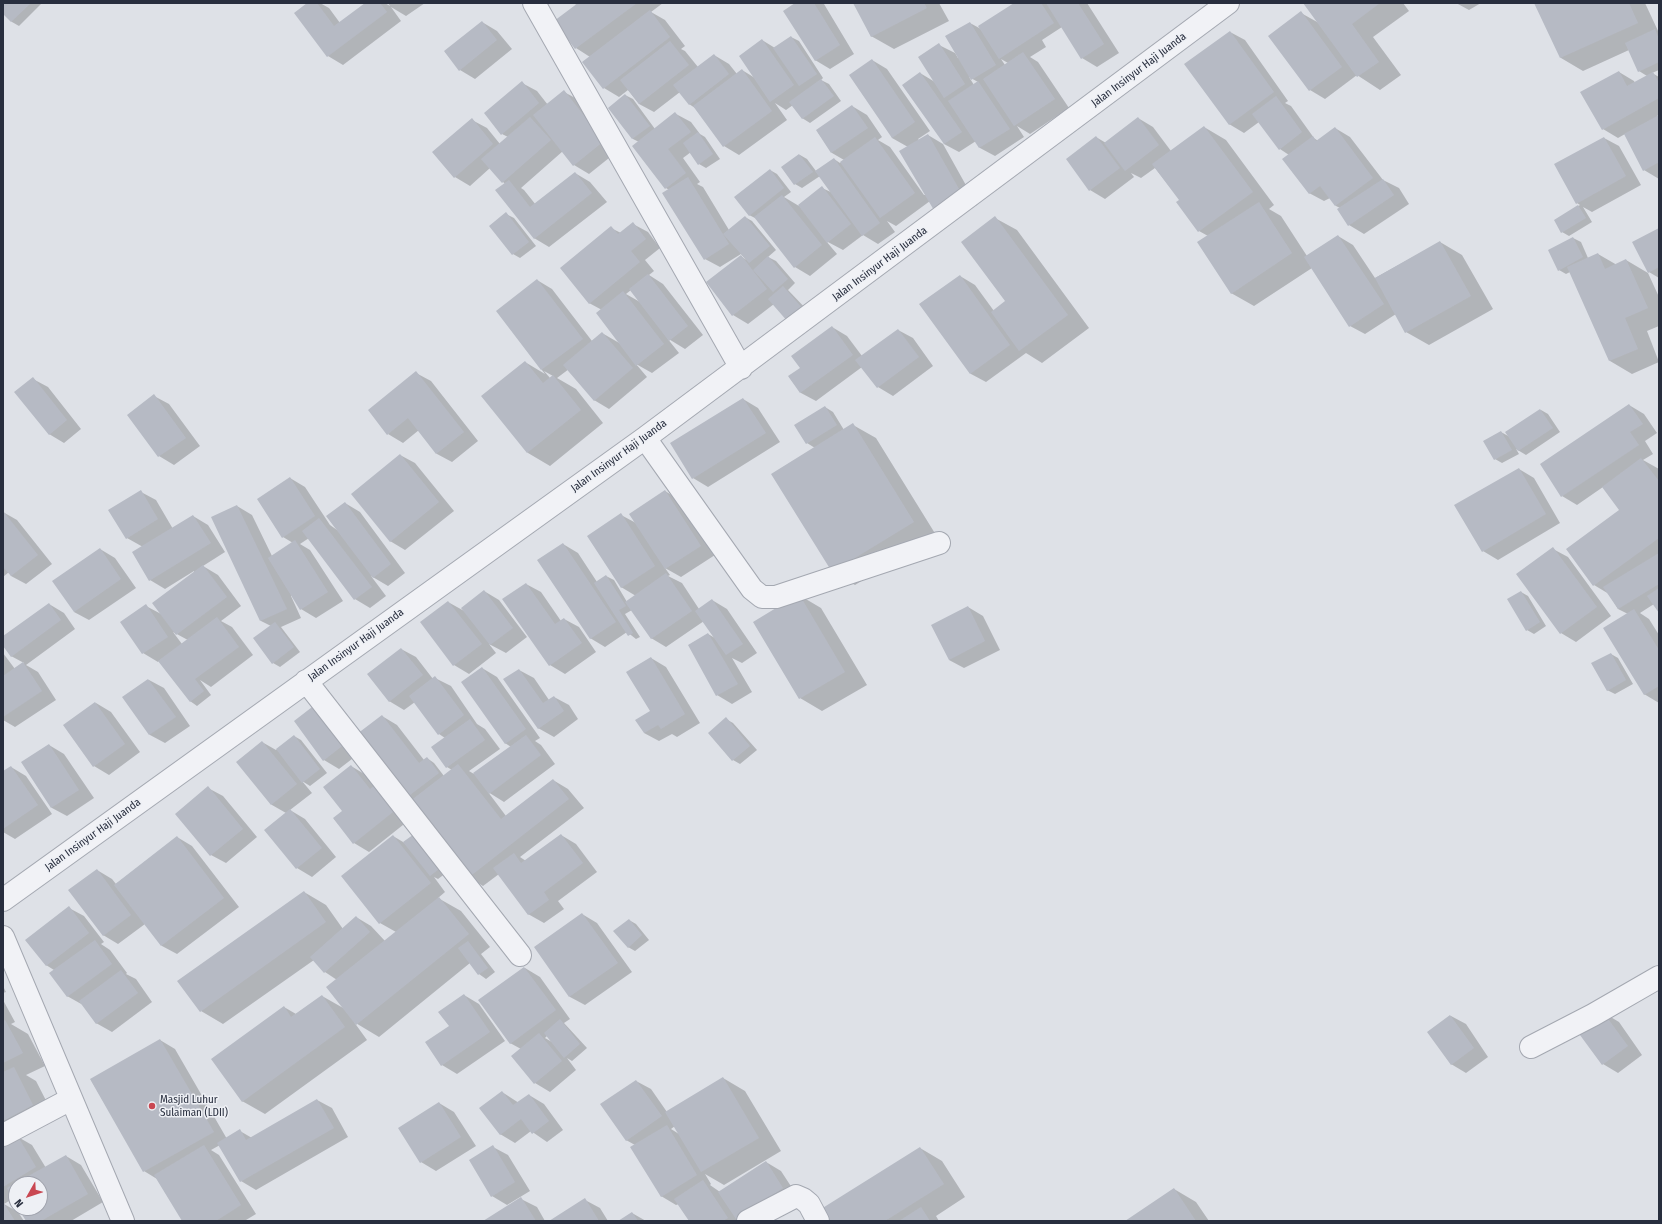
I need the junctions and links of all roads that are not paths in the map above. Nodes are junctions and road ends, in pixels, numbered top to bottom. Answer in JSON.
{"nodes":[{"id":1,"x":534,"y":3,"type":"edge"},
{"id":2,"x":1228,"y":3,"type":"edge"},
{"id":3,"x":741,"y":368,"type":"junction"},
{"id":4,"x":645,"y":438,"type":"junction"},
{"id":5,"x":939,"y":543,"type":"dead end"},
{"id":6,"x":306,"y":681,"type":"junction"},
{"id":7,"x":3,"y":900,"type":"edge"},
{"id":8,"x":3,"y":937,"type":"edge"},
{"id":9,"x":520,"y":954,"type":"dead end"},
{"id":10,"x":1659,"y":977,"type":"edge"},
{"id":11,"x":1531,"y":1047,"type":"dead end"},
{"id":12,"x":71,"y":1099,"type":"junction"},
{"id":13,"x":3,"y":1134,"type":"edge"},
{"id":14,"x":123,"y":1221,"type":"edge"},
{"id":15,"x":748,"y":1221,"type":"edge"},
{"id":16,"x":818,"y":1221,"type":"edge"}],
"edges":[{"from":1,"to":3,"type":"street"},
{"from":2,"to":3,"type":"street","name":"Jalan Insinyur Haji Juanda"},
{"from":3,"to":4,"type":"street","name":"Jalan Insinyur Haji Juanda"},
{"from":4,"to":5,"type":"street"},
{"from":4,"to":6,"type":"street","name":"Jalan Insinyur Haji Juanda"},
{"from":6,"to":7,"type":"street","name":"Jalan Insinyur Haji Juanda"},
{"from":6,"to":9,"type":"street"},
{"from":8,"to":12,"type":"street"},
{"from":10,"to":11,"type":"street"},
{"from":12,"to":13,"type":"street"},
{"from":12,"to":14,"type":"street"},
{"from":15,"to":16,"type":"street"}]}
